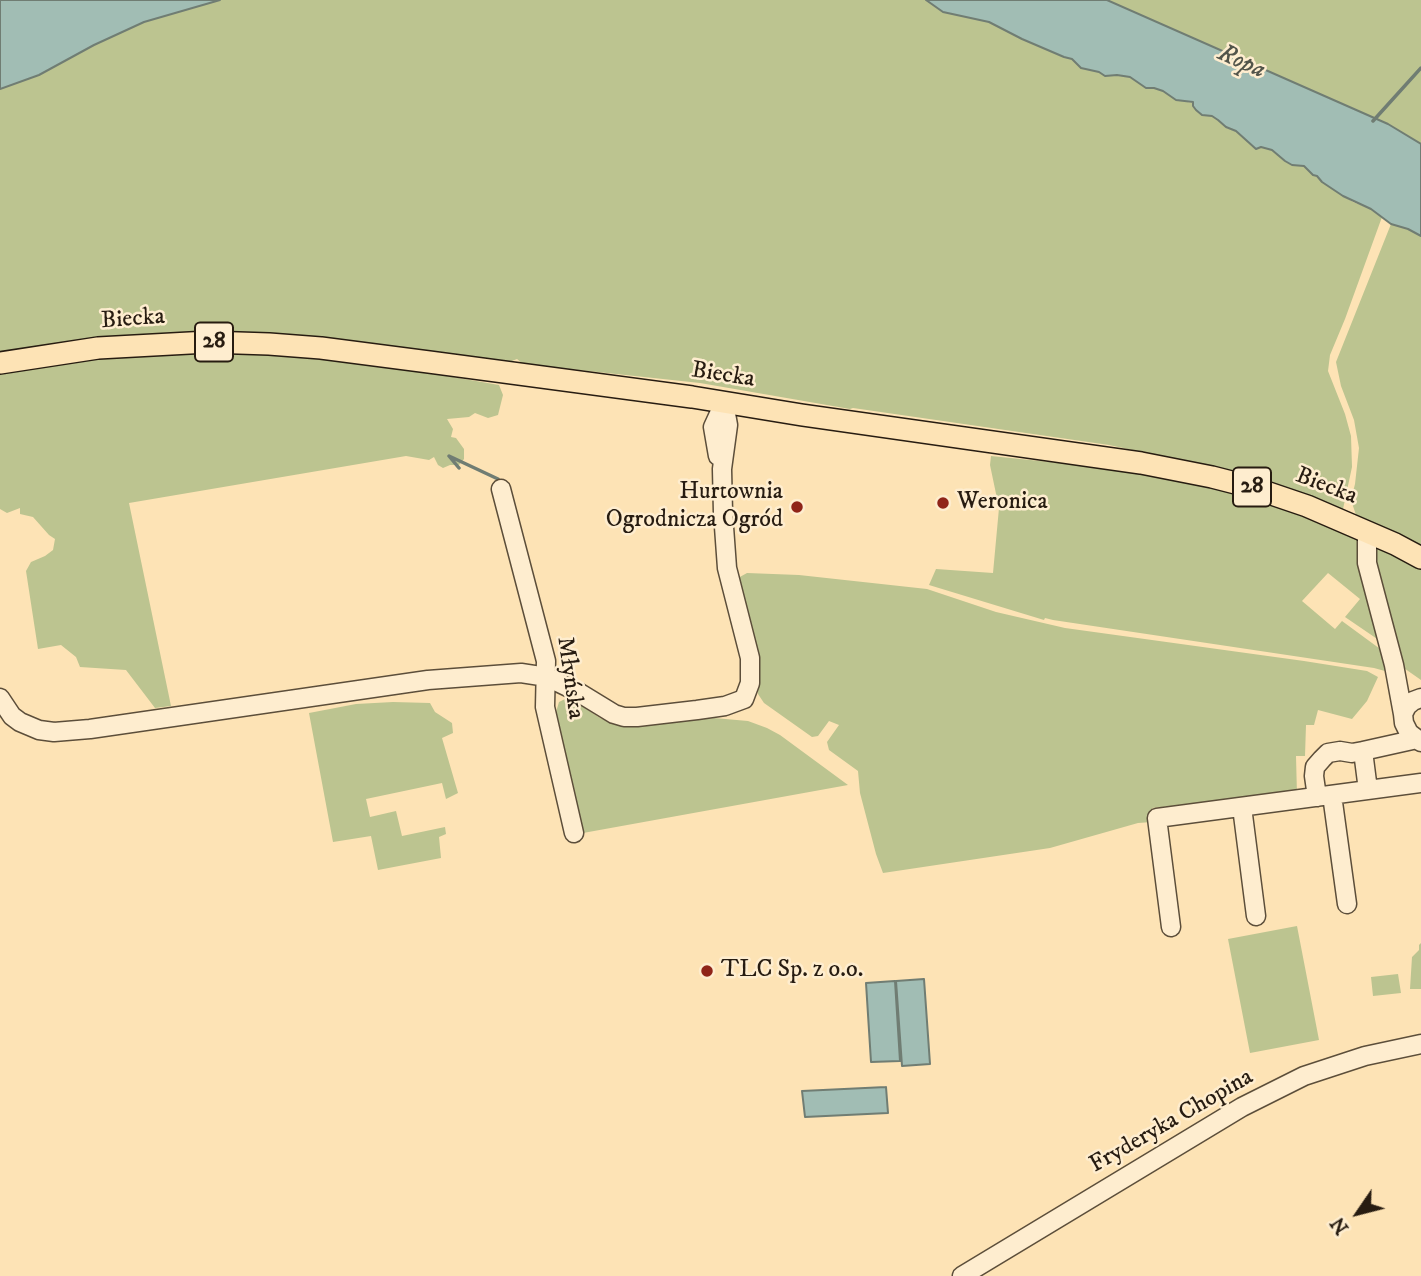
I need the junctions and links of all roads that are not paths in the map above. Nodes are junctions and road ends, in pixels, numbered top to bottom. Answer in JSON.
{"nodes":[{"id":1,"x":0,"y":363,"type":"edge"},
{"id":2,"x":724,"y":403,"type":"junction"},
{"id":3,"x":501,"y":489,"type":"dead end"},
{"id":4,"x":1367,"y":531,"type":"junction"},
{"id":5,"x":1421,"y":558,"type":"edge"},
{"id":6,"x":1394,"y":665,"type":"junction"},
{"id":7,"x":547,"y":677,"type":"junction"},
{"id":8,"x":1421,"y":696,"type":"edge"},
{"id":9,"x":0,"y":698,"type":"edge"},
{"id":10,"x":1403,"y":713,"type":"junction"},
{"id":11,"x":1419,"y":740,"type":"edge"},
{"id":12,"x":1363,"y":751,"type":"junction"},
{"id":13,"x":1421,"y":783,"type":"edge"},
{"id":14,"x":1368,"y":790,"type":"junction"},
{"id":15,"x":1324,"y":796,"type":"junction"},
{"id":16,"x":1242,"y":807,"type":"junction"},
{"id":17,"x":573,"y":833,"type":"dead end"},
{"id":18,"x":1347,"y":904,"type":"dead end"},
{"id":19,"x":1256,"y":916,"type":"dead end"},
{"id":20,"x":1171,"y":928,"type":"dead end"},
{"id":21,"x":1421,"y":1044,"type":"edge"},
{"id":22,"x":962,"y":1276,"type":"edge"}],
"edges":[{"from":1,"to":2,"type":"main road","name":"Biecka","number":"28"},
{"from":2,"to":4,"type":"main road","name":"Biecka","number":"28"},
{"from":2,"to":7,"type":"street"},
{"from":3,"to":7,"type":"street","name":"Młyńska"},
{"from":4,"to":5,"type":"main road","name":"Biecka","number":"28"},
{"from":4,"to":6,"type":"street"},
{"from":6,"to":8,"type":"street"},
{"from":6,"to":10,"type":"street"},
{"from":7,"to":9,"type":"street"},
{"from":7,"to":17,"type":"street","name":"Młyńska"},
{"from":8,"to":10,"type":"street"},
{"from":10,"to":11,"type":"street"},
{"from":11,"to":12,"type":"street"},
{"from":12,"to":14,"type":"street"},
{"from":12,"to":15,"type":"street"},
{"from":13,"to":14,"type":"street"},
{"from":14,"to":15,"type":"street"},
{"from":15,"to":16,"type":"street"},
{"from":15,"to":18,"type":"street"},
{"from":16,"to":19,"type":"street"},
{"from":16,"to":20,"type":"street"},
{"from":21,"to":22,"type":"street","name":"Fryderyka Chopina"}]}
